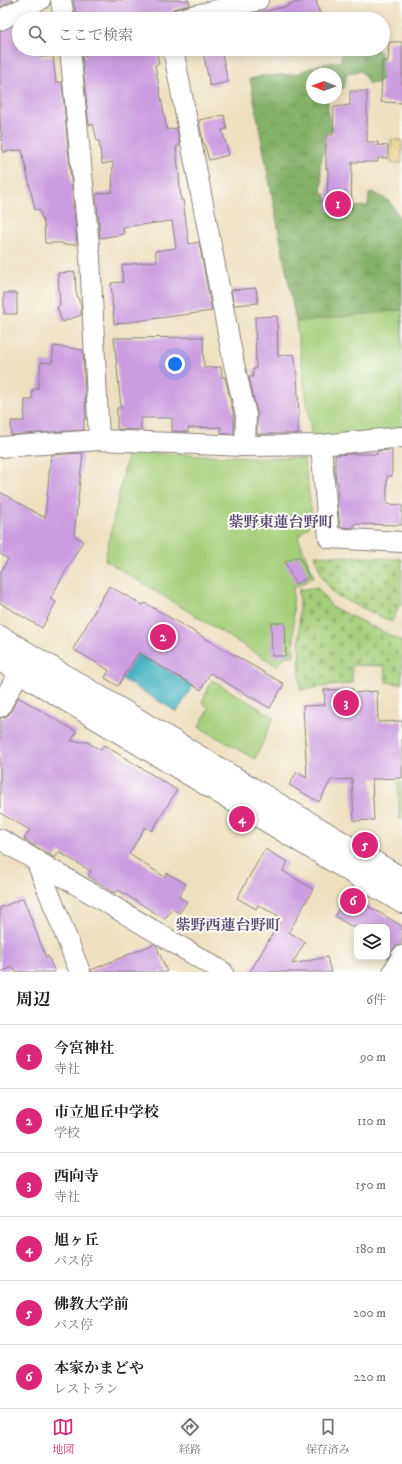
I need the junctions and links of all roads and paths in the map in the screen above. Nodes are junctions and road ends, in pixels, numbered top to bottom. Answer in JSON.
{"nodes":[{"id":1,"x":40,"y":0,"type":"edge"},
{"id":2,"x":61,"y":0,"type":"edge"},
{"id":3,"x":258,"y":0,"type":"edge"},
{"id":4,"x":16,"y":12,"type":"edge"},
{"id":5,"x":63,"y":12,"type":"edge"},
{"id":6,"x":209,"y":12,"type":"edge"},
{"id":7,"x":12,"y":14,"type":"edge"},
{"id":8,"x":0,"y":20,"type":"edge"},
{"id":9,"x":71,"y":56,"type":"edge"},
{"id":10,"x":174,"y":56,"type":"edge"},
{"id":11,"x":402,"y":436,"type":"edge"},
{"id":12,"x":99,"y":440,"type":"junction"},
{"id":13,"x":321,"y":445,"type":"junction"},
{"id":14,"x":245,"y":446,"type":"junction"},
{"id":15,"x":0,"y":448,"type":"edge"},
{"id":16,"x":402,"y":542,"type":"edge"},
{"id":17,"x":0,"y":637,"type":"edge"},
{"id":18,"x":0,"y":660,"type":"edge"},
{"id":19,"x":25,"y":663,"type":"junction"},
{"id":20,"x":0,"y":707,"type":"edge"},
{"id":21,"x":253,"y":801,"type":"junction"},
{"id":22,"x":0,"y":839,"type":"edge"},
{"id":23,"x":36,"y":860,"type":"junction"},
{"id":24,"x":402,"y":879,"type":"edge"},
{"id":25,"x":402,"y":902,"type":"edge"},
{"id":26,"x":402,"y":956,"type":"edge"},
{"id":27,"x":80,"y":972,"type":"edge"},
{"id":28,"x":223,"y":972,"type":"edge"},
{"id":29,"x":393,"y":972,"type":"edge"}],
"edges":[{"from":1,"to":4,"type":"street"},
{"from":2,"to":5,"type":"street"},
{"from":3,"to":6,"type":"street"},
{"from":7,"to":8,"type":"street"},
{"from":9,"to":12,"type":"street"},
{"from":10,"to":14,"type":"street"},
{"from":11,"to":13,"type":"street"},
{"from":12,"to":14,"type":"street"},
{"from":12,"to":15,"type":"street"},
{"from":13,"to":14,"type":"street"},
{"from":13,"to":16,"type":"street"},
{"from":17,"to":19,"type":"street"},
{"from":18,"to":19,"type":"street"},
{"from":19,"to":20,"type":"street"},
{"from":19,"to":21,"type":"street"},
{"from":21,"to":24,"type":"street"},
{"from":21,"to":25,"type":"street"},
{"from":22,"to":23,"type":"street"},
{"from":23,"to":27,"type":"street"},
{"from":23,"to":28,"type":"street"},
{"from":26,"to":29,"type":"street"}]}
